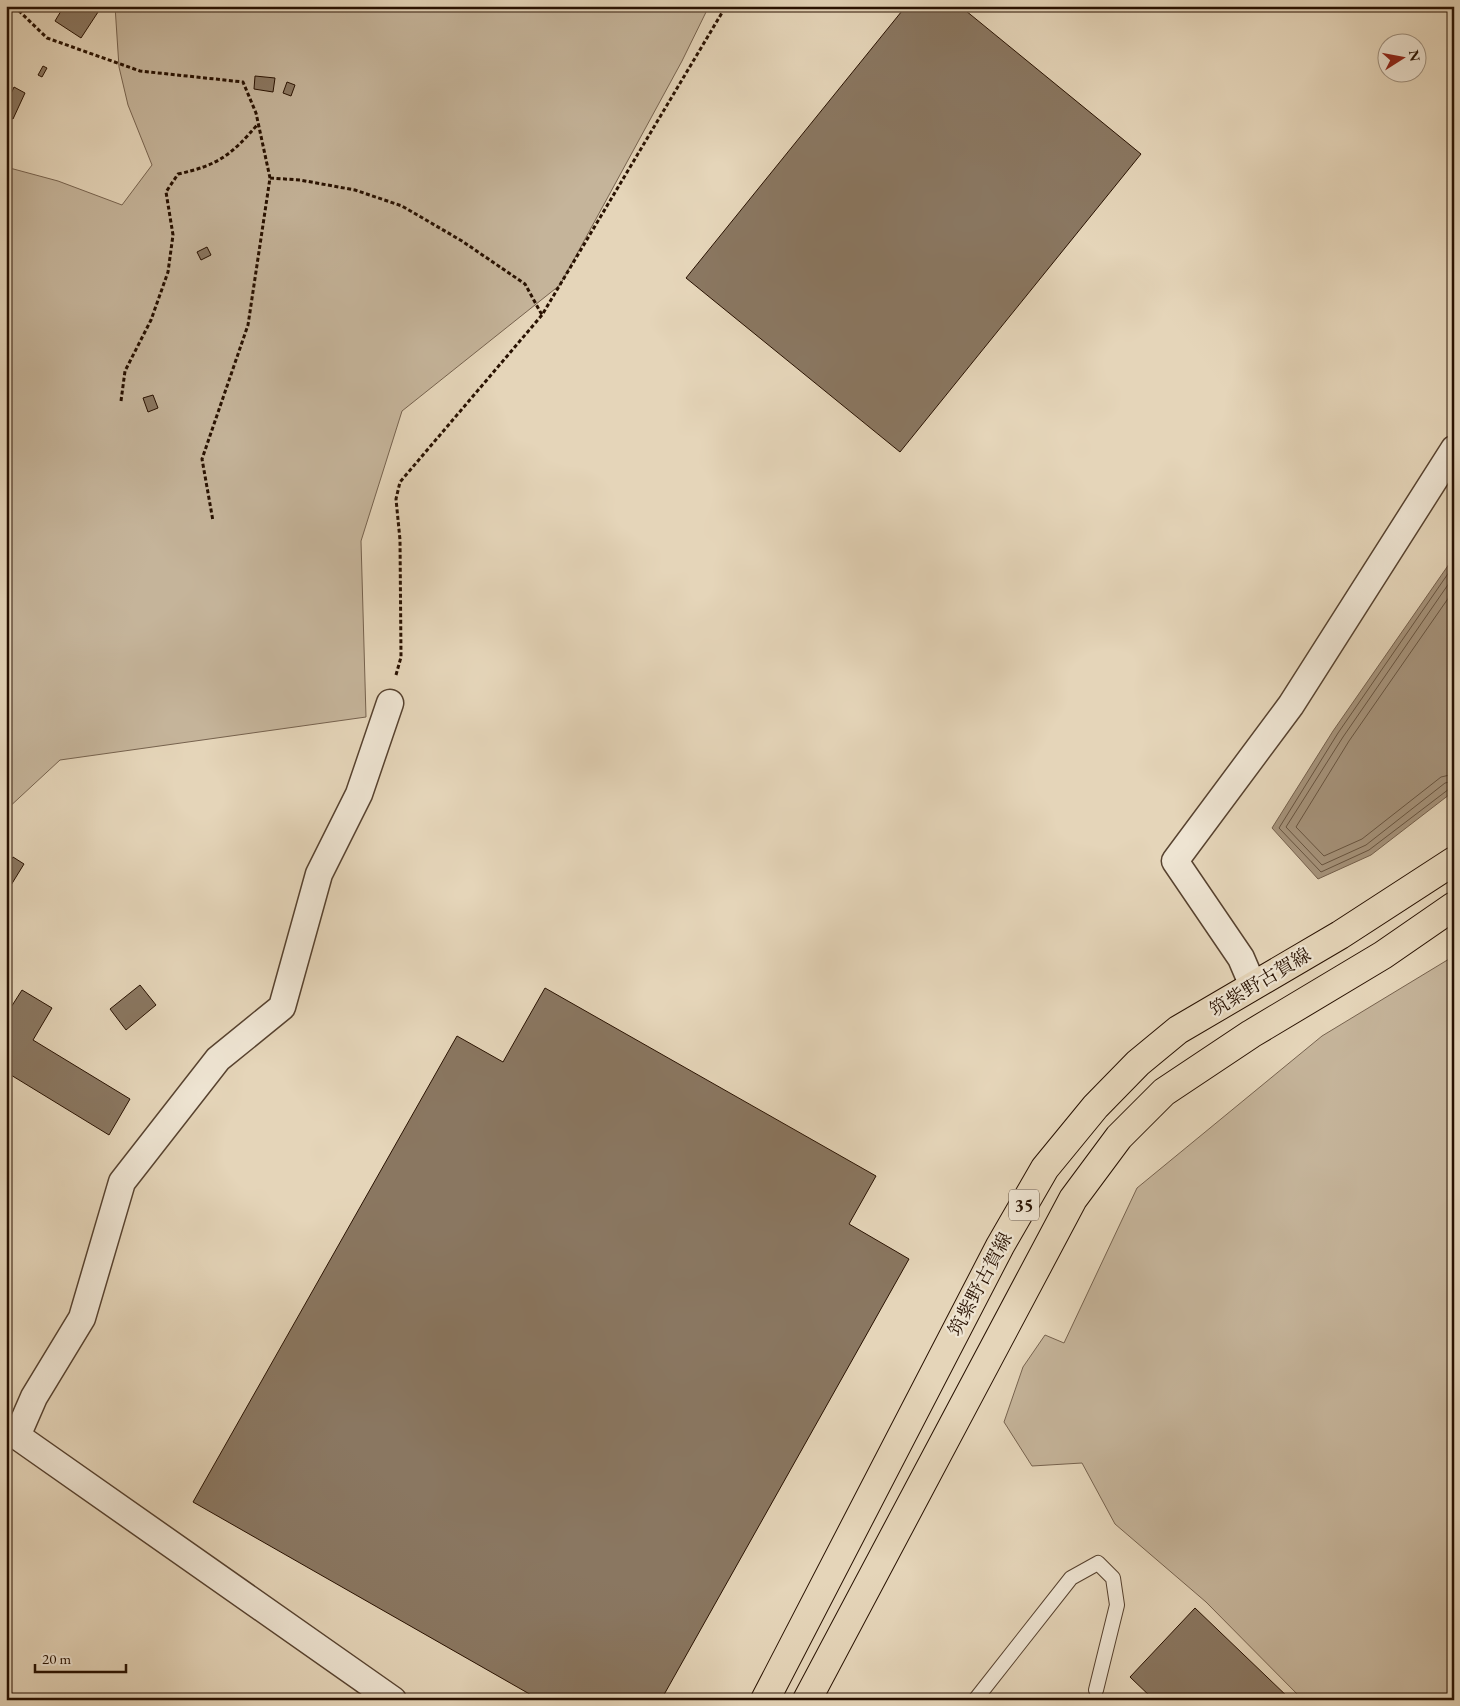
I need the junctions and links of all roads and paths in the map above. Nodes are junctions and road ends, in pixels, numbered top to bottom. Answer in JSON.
{"nodes":[{"id":1,"x":14,"y":6,"type":"edge"},
{"id":2,"x":726,"y":6,"type":"edge"},
{"id":3,"x":258,"y":124,"type":"junction"},
{"id":4,"x":270,"y":178,"type":"junction"},
{"id":5,"x":542,"y":315,"type":"junction"},
{"id":6,"x":121,"y":401,"type":"dead end"},
{"id":7,"x":1454,"y":449,"type":"edge"},
{"id":8,"x":213,"y":521,"type":"dead end"},
{"id":9,"x":390,"y":703,"type":"joint"},
{"id":10,"x":1454,"y":860,"type":"edge"},
{"id":11,"x":1454,"y":906,"type":"edge"},
{"id":12,"x":1254,"y":986,"type":"junction"},
{"id":13,"x":12,"y":1435,"type":"edge"},
{"id":14,"x":1096,"y":1690,"type":"dead end"},
{"id":15,"x":394,"y":1700,"type":"edge"},
{"id":16,"x":764,"y":1700,"type":"edge"},
{"id":17,"x":807,"y":1700,"type":"edge"},
{"id":18,"x":975,"y":1700,"type":"edge"}],
"edges":[{"from":1,"to":3,"type":"path"},
{"from":2,"to":5,"type":"path"},
{"from":3,"to":4,"type":"path"},
{"from":3,"to":6,"type":"path"},
{"from":4,"to":5,"type":"path"},
{"from":4,"to":8,"type":"path"},
{"from":5,"to":9,"type":"path"},
{"from":7,"to":12,"type":"street"},
{"from":9,"to":13,"type":"street"},
{"from":10,"to":12,"type":"main road","name":"筑紫野古賀線","number":"35"},
{"from":11,"to":17,"type":"main road","number":"35"},
{"from":12,"to":16,"type":"main road","name":"筑紫野古賀線","number":"35"},
{"from":13,"to":15,"type":"street"},
{"from":14,"to":18,"type":"lane"}]}
